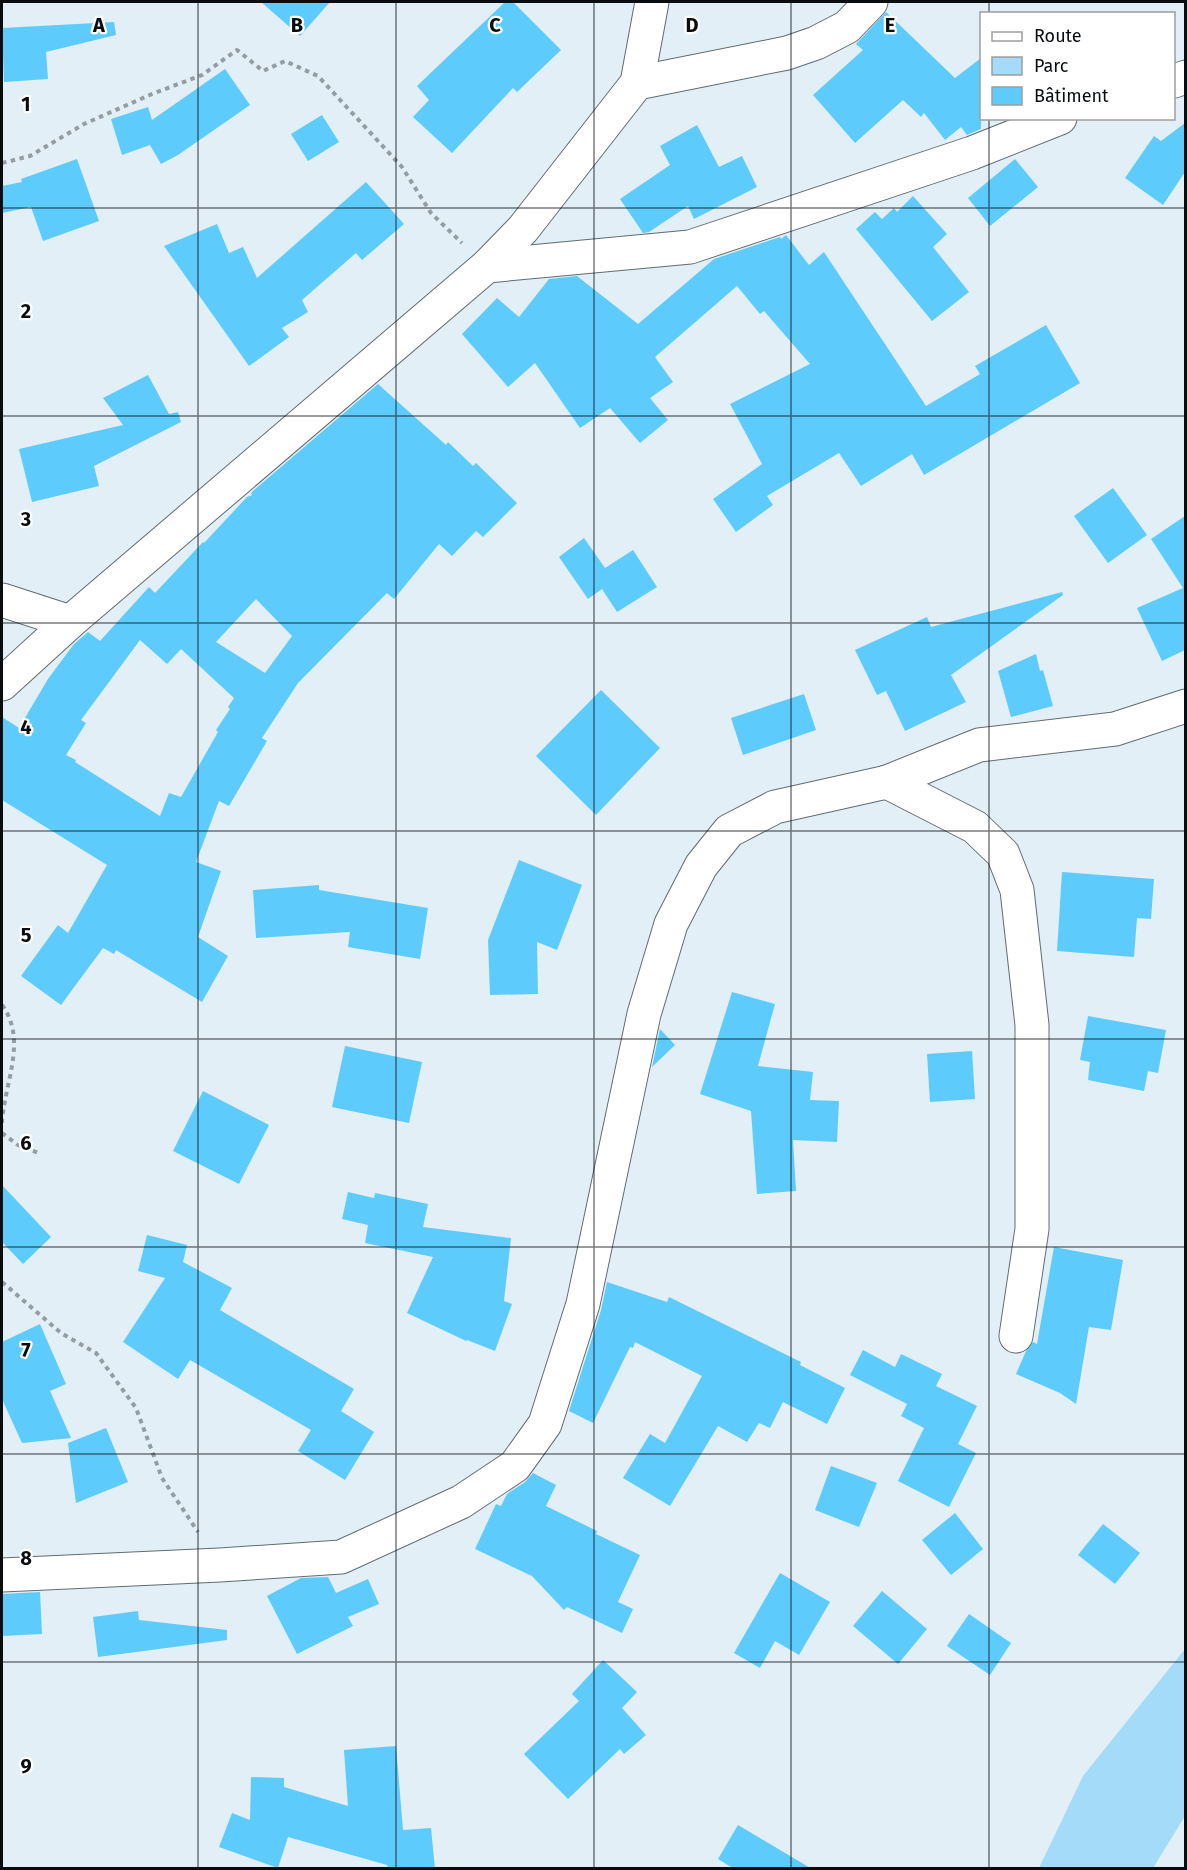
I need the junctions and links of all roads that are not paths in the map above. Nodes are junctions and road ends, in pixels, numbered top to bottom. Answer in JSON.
{"nodes":[{"id":1,"x":652,"y":2,"type":"edge"},
{"id":2,"x":871,"y":2,"type":"edge"},
{"id":3,"x":637,"y":83,"type":"junction"},
{"id":4,"x":1055,"y":120,"type":"edge"},
{"id":5,"x":487,"y":266,"type":"junction"},
{"id":6,"x":2,"y":600,"type":"edge"},
{"id":7,"x":70,"y":622,"type":"junction"},
{"id":8,"x":2,"y":684,"type":"edge"},
{"id":9,"x":1185,"y":706,"type":"edge"},
{"id":10,"x":887,"y":782,"type":"junction"},
{"id":11,"x":1016,"y":1336,"type":"dead end"},
{"id":12,"x":2,"y":1575,"type":"edge"}],
"edges":[{"from":1,"to":3,"type":"street"},
{"from":2,"to":3,"type":"street"},
{"from":3,"to":5,"type":"street"},
{"from":4,"to":5,"type":"street"},
{"from":5,"to":7,"type":"street"},
{"from":6,"to":7,"type":"street"},
{"from":7,"to":8,"type":"street"},
{"from":9,"to":10,"type":"street"},
{"from":10,"to":11,"type":"street"},
{"from":10,"to":12,"type":"street"}]}
